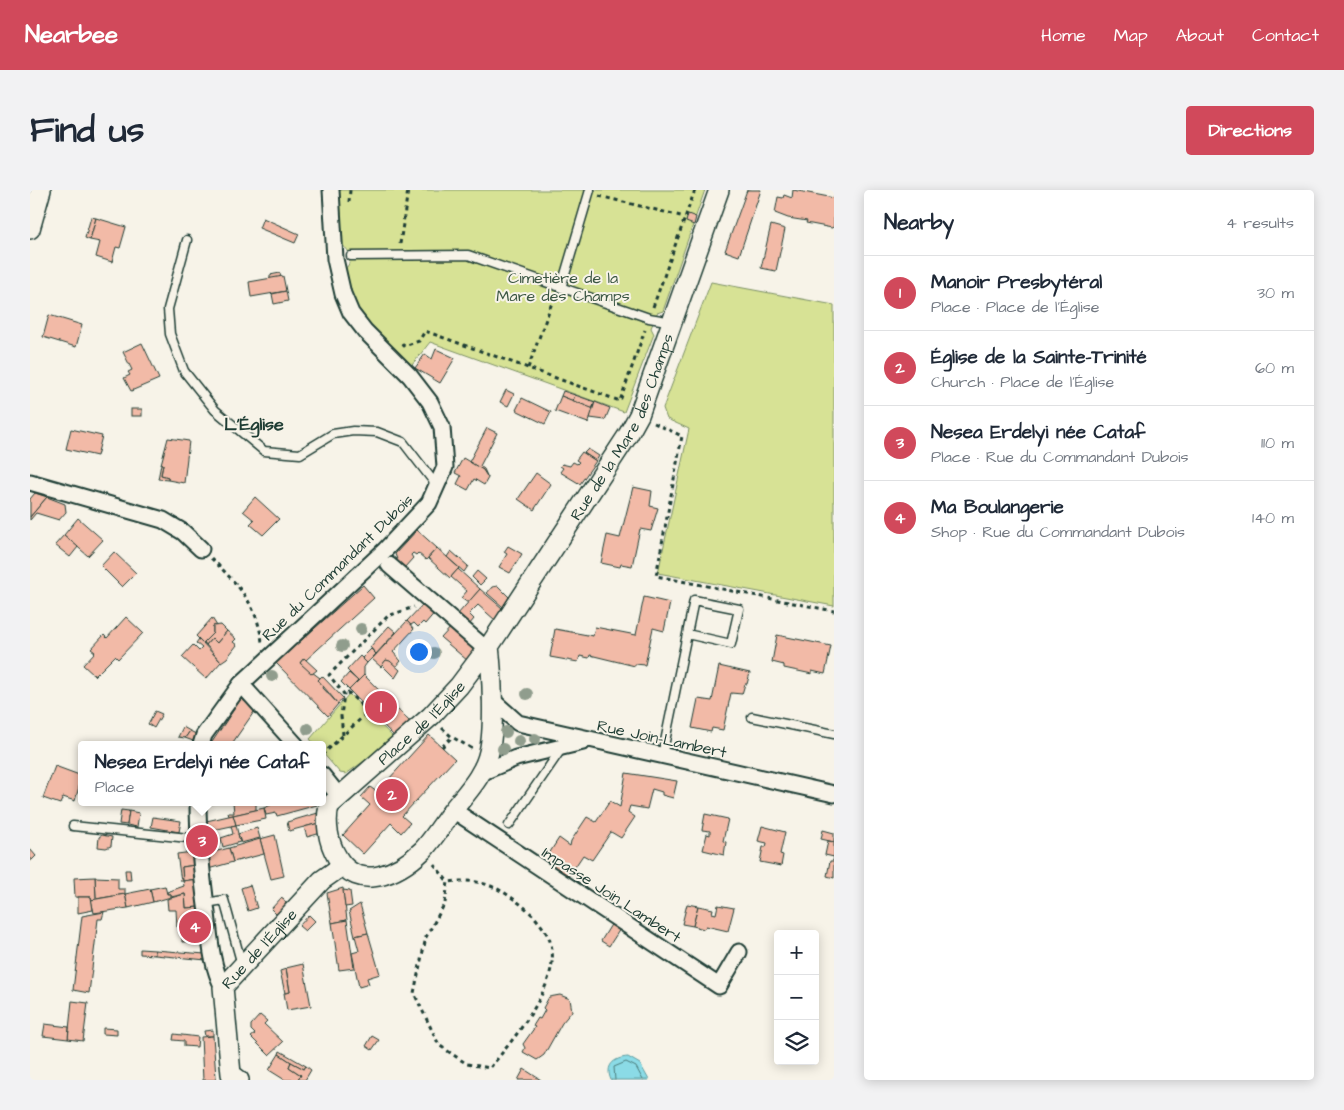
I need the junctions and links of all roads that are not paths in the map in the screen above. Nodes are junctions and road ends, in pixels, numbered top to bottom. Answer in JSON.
{"nodes":[{"id":1,"x":41,"y":190,"type":"edge"},
{"id":2,"x":331,"y":190,"type":"edge"},
{"id":3,"x":719,"y":190,"type":"edge"},
{"id":4,"x":589,"y":192,"type":"edge"},
{"id":5,"x":30,"y":229,"type":"edge"},
{"id":6,"x":187,"y":240,"type":"dead end"},
{"id":7,"x":350,"y":256,"type":"dead end"},
{"id":8,"x":559,"y":287,"type":"junction"},
{"id":9,"x":673,"y":322,"type":"junction"},
{"id":10,"x":30,"y":482,"type":"edge"},
{"id":11,"x":437,"y":486,"type":"junction"},
{"id":12,"x":201,"y":549,"type":"road end"},
{"id":13,"x":389,"y":564,"type":"dead end"},
{"id":14,"x":687,"y":634,"type":"junction"},
{"id":15,"x":488,"y":647,"type":"junction"},
{"id":16,"x":241,"y":684,"type":"junction"},
{"id":17,"x":459,"y":686,"type":"junction"},
{"id":18,"x":491,"y":699,"type":"junction"},
{"id":19,"x":752,"y":717,"type":"dead end"},
{"id":20,"x":834,"y":734,"type":"edge"},
{"id":21,"x":565,"y":740,"type":"junction"},
{"id":22,"x":202,"y":741,"type":"edge"},
{"id":23,"x":292,"y":741,"type":"edge"},
{"id":24,"x":662,"y":756,"type":"junction"},
{"id":25,"x":482,"y":772,"type":"junction"},
{"id":26,"x":326,"y":780,"type":"edge"},
{"id":27,"x":834,"y":794,"type":"edge"},
{"id":28,"x":339,"y":796,"type":"junction"},
{"id":29,"x":198,"y":806,"type":"edge"},
{"id":30,"x":453,"y":810,"type":"junction"},
{"id":31,"x":509,"y":825,"type":"dead end"},
{"id":32,"x":73,"y":826,"type":"dead end"},
{"id":33,"x":198,"y":840,"type":"junction"},
{"id":34,"x":342,"y":866,"type":"junction"},
{"id":35,"x":206,"y":903,"type":"junction"},
{"id":36,"x":739,"y":952,"type":"dead end"},
{"id":37,"x":242,"y":967,"type":"junction"},
{"id":38,"x":224,"y":987,"type":"junction"},
{"id":39,"x":233,"y":1078,"type":"edge"}],
"edges":[{"from":1,"to":5,"type":"street"},
{"from":2,"to":11,"type":"street","name":"Rue du Commandant Dubois"},
{"from":3,"to":9,"type":"street","name":"Rue de la Mare des Champs"},
{"from":4,"to":8,"type":"lane"},
{"from":6,"to":11,"type":"lane"},
{"from":7,"to":8,"type":"lane"},
{"from":8,"to":9,"type":"lane"},
{"from":9,"to":15,"type":"street","name":"Rue de la Mare des Champs"},
{"from":10,"to":12,"type":"street"},
{"from":11,"to":16,"type":"street","name":"Rue du Commandant Dubois"},
{"from":13,"to":15,"type":"street"},
{"from":14,"to":14,"type":"lane"},
{"from":14,"to":24,"type":"lane"},
{"from":15,"to":17,"type":"street","name":"Rue de la Mare des Champs"},
{"from":15,"to":18,"type":"street"},
{"from":16,"to":22,"type":"street","name":"Rue du Commandant Dubois"},
{"from":16,"to":23,"type":"street"},
{"from":17,"to":18,"type":"street","name":"Place de l'Église"},
{"from":17,"to":28,"type":"street","name":"Place de l'Église"},
{"from":18,"to":21,"type":"street","name":"Rue Join-Lambert"},
{"from":18,"to":25,"type":"street","name":"Place de l'Église"},
{"from":19,"to":20,"type":"lane"},
{"from":21,"to":24,"type":"street","name":"Rue Join-Lambert"},
{"from":21,"to":25,"type":"street"},
{"from":21,"to":31,"type":"lane"},
{"from":24,"to":27,"type":"street","name":"Rue Join-Lambert"},
{"from":25,"to":30,"type":"street","name":"Place de l'Église"},
{"from":26,"to":28,"type":"street"},
{"from":28,"to":34,"type":"street","name":"Place de l'Église"},
{"from":29,"to":33,"type":"street"},
{"from":30,"to":34,"type":"street","name":"Place de l'Église"},
{"from":30,"to":36,"type":"street","name":"Impasse Join Lambert"},
{"from":32,"to":33,"type":"lane"},
{"from":33,"to":35,"type":"street"},
{"from":34,"to":37,"type":"street","name":"Rue de l'Église"},
{"from":35,"to":37,"type":"lane"},
{"from":35,"to":38,"type":"street"},
{"from":37,"to":38,"type":"street","name":"Rue de l'Église"},
{"from":38,"to":39,"type":"street","name":"Rue de l'Église"}]}
